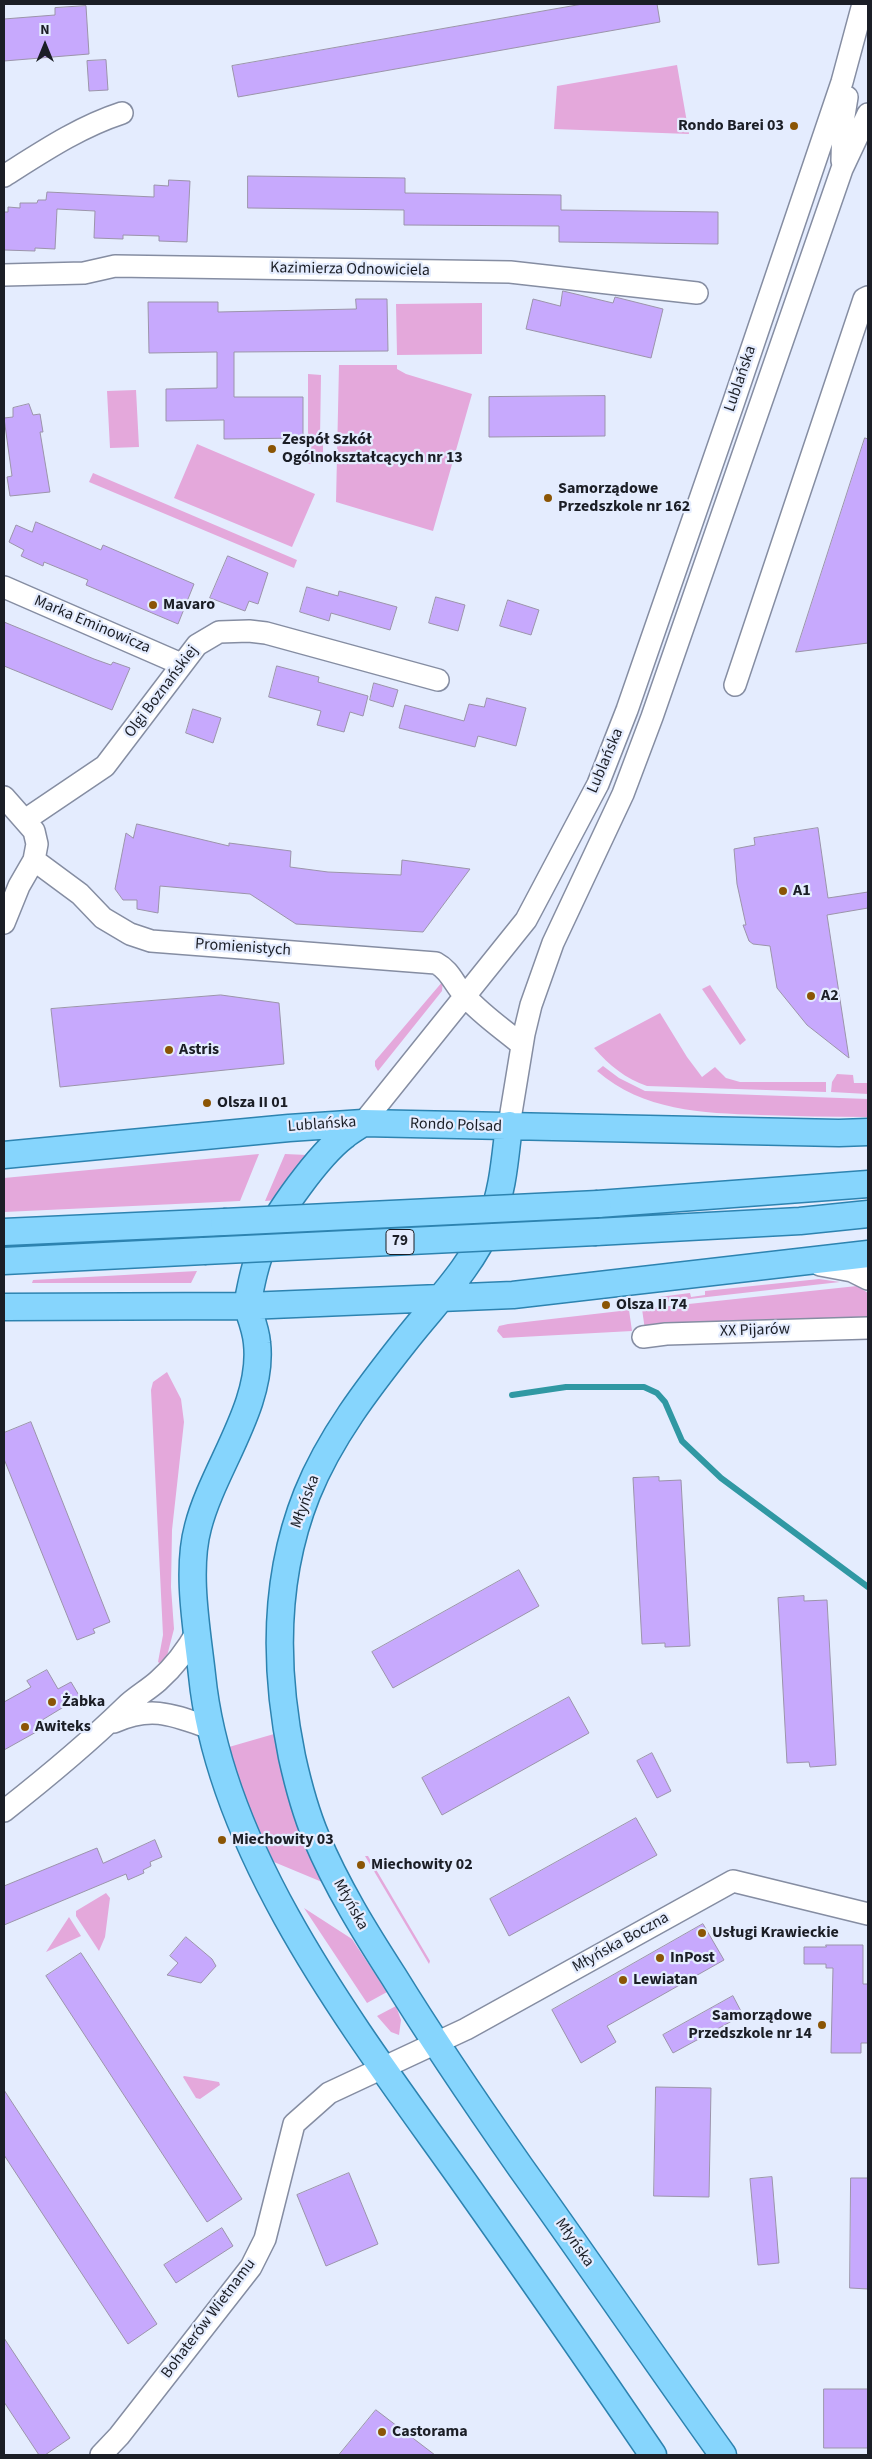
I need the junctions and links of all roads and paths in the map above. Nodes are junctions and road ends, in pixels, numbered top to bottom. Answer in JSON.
{"nodes":[{"id":1,"x":864,"y":4,"type":"edge"},
{"id":2,"x":122,"y":113,"type":"dead end"},
{"id":3,"x":868,"y":114,"type":"edge"},
{"id":4,"x":842,"y":169,"type":"junction"},
{"id":5,"x":4,"y":176,"type":"edge"},
{"id":6,"x":4,"y":275,"type":"edge"},
{"id":7,"x":697,"y":293,"type":"dead end"},
{"id":8,"x":868,"y":297,"type":"edge"},
{"id":9,"x":4,"y":587,"type":"edge"},
{"id":10,"x":181,"y":664,"type":"junction"},
{"id":11,"x":438,"y":680,"type":"dead end"},
{"id":12,"x":735,"y":685,"type":"dead end"},
{"id":13,"x":4,"y":797,"type":"edge"},
{"id":14,"x":25,"y":820,"type":"junction"},
{"id":15,"x":34,"y":860,"type":"junction"},
{"id":16,"x":4,"y":923,"type":"edge"},
{"id":17,"x":464,"y":996,"type":"junction"},
{"id":18,"x":522,"y":1045,"type":"junction"},
{"id":19,"x":363,"y":1123,"type":"junction"},
{"id":20,"x":509,"y":1125,"type":"junction"},
{"id":21,"x":868,"y":1132,"type":"edge"},
{"id":22,"x":4,"y":1155,"type":"edge"},
{"id":23,"x":868,"y":1184,"type":"edge"},
{"id":24,"x":868,"y":1214,"type":"edge"},
{"id":25,"x":4,"y":1232,"type":"edge"},
{"id":26,"x":868,"y":1254,"type":"edge"},
{"id":27,"x":4,"y":1261,"type":"edge"},
{"id":28,"x":787,"y":1263,"type":"junction"},
{"id":29,"x":868,"y":1279,"type":"edge"},
{"id":30,"x":441,"y":1299,"type":"junction"},
{"id":31,"x":247,"y":1306,"type":"junction"},
{"id":32,"x":4,"y":1307,"type":"edge"},
{"id":33,"x":868,"y":1328,"type":"edge"},
{"id":34,"x":643,"y":1337,"type":"dead end"},
{"id":35,"x":198,"y":1630,"type":"junction"},
{"id":36,"x":109,"y":1724,"type":"junction"},
{"id":37,"x":210,"y":1728,"type":"junction"},
{"id":38,"x":4,"y":1811,"type":"edge"},
{"id":39,"x":868,"y":1914,"type":"edge"},
{"id":40,"x":436,"y":2044,"type":"junction"},
{"id":41,"x":383,"y":2067,"type":"junction"},
{"id":42,"x":101,"y":2455,"type":"edge"},
{"id":43,"x":653,"y":2455,"type":"edge"},
{"id":44,"x":724,"y":2455,"type":"edge"}],
"edges":[{"from":1,"to":4,"type":"street","name":"Lublańska"},
{"from":1,"to":17,"type":"street","name":"Lublańska"},
{"from":2,"to":5,"type":"street"},
{"from":3,"to":4,"type":"street","name":"Lublańska"},
{"from":4,"to":18,"type":"street","name":"Lublańska"},
{"from":6,"to":7,"type":"street","name":"Kazimierza Odnowiciela"},
{"from":8,"to":12,"type":"street"},
{"from":9,"to":10,"type":"street","name":"Marka Eminowicza"},
{"from":10,"to":11,"type":"street","name":"Olgi Boznańskiej"},
{"from":10,"to":14,"type":"street","name":"Olgi Boznańskiej"},
{"from":13,"to":14,"type":"street"},
{"from":14,"to":15,"type":"street"},
{"from":15,"to":16,"type":"street"},
{"from":15,"to":17,"type":"street","name":"Promienistych"},
{"from":17,"to":18,"type":"street","name":"Promienistych"},
{"from":17,"to":19,"type":"street","name":"Lublańska"},
{"from":18,"to":20,"type":"street","name":"Lublańska"},
{"from":19,"to":20,"type":"main road","name":"Rondo Polsad"},
{"from":19,"to":22,"type":"main road","name":"Lublańska"},
{"from":19,"to":31,"type":"main road"},
{"from":20,"to":21,"type":"main road"},
{"from":20,"to":30,"type":"main road","name":"Rondo Polsad"},
{"from":23,"to":25,"type":"main road","number":"79","bridge":true},
{"from":24,"to":27,"type":"main road","number":"79","bridge":true},
{"from":26,"to":28,"type":"main road"},
{"from":28,"to":29,"type":"street"},
{"from":28,"to":30,"type":"main road"},
{"from":30,"to":31,"type":"main road"},
{"from":30,"to":40,"type":"main road","name":"Młyńska"},
{"from":31,"to":32,"type":"main road"},
{"from":31,"to":35,"type":"main road"},
{"from":33,"to":34,"type":"street","name":"XX Pijarów"},
{"from":35,"to":36,"type":"street"},
{"from":35,"to":37,"type":"main road"},
{"from":36,"to":37,"type":"street"},
{"from":36,"to":38,"type":"street"},
{"from":37,"to":41,"type":"main road"},
{"from":39,"to":40,"type":"street","name":"Młyńska Boczna"},
{"from":40,"to":41,"type":"street","name":"Młyńska Boczna"},
{"from":40,"to":44,"type":"main road","name":"Młyńska"},
{"from":41,"to":42,"type":"street","name":"Bohaterów Wietnamu"},
{"from":41,"to":43,"type":"main road"}]}
